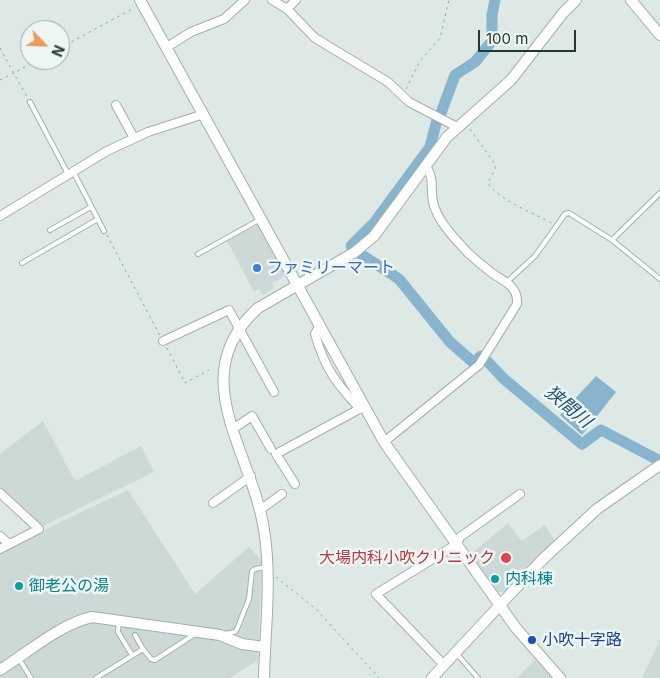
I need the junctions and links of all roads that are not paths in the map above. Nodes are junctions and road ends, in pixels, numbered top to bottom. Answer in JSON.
{"nodes":[{"id":1,"x":246,"y":0,"type":"edge"},
{"id":2,"x":272,"y":0,"type":"edge"},
{"id":3,"x":296,"y":0,"type":"edge"},
{"id":4,"x":576,"y":0,"type":"edge"},
{"id":5,"x":632,"y":0,"type":"edge"},
{"id":6,"x":141,"y":2,"type":"edge"},
{"id":7,"x":287,"y":9,"type":"junction"},
{"id":8,"x":660,"y":35,"type":"edge"},
{"id":9,"x":167,"y":48,"type":"junction"},
{"id":10,"x":30,"y":102,"type":"road end"},
{"id":11,"x":116,"y":104,"type":"dead end"},
{"id":12,"x":204,"y":114,"type":"junction"},
{"id":13,"x":460,"y":124,"type":"junction"},
{"id":14,"x":134,"y":138,"type":"junction"},
{"id":15,"x":426,"y":166,"type":"junction"},
{"id":16,"x":71,"y":173,"type":"junction"},
{"id":17,"x":660,"y":193,"type":"edge"},
{"id":18,"x":91,"y":207,"type":"junction"},
{"id":19,"x":0,"y":216,"type":"edge"},
{"id":20,"x":261,"y":219,"type":"junction"},
{"id":21,"x":98,"y":220,"type":"junction"},
{"id":22,"x":50,"y":230,"type":"dead end"},
{"id":23,"x":104,"y":231,"type":"road end"},
{"id":24,"x":612,"y":240,"type":"junction"},
{"id":25,"x":198,"y":254,"type":"dead end"},
{"id":26,"x":22,"y":263,"type":"dead end"},
{"id":27,"x":660,"y":278,"type":"edge"},
{"id":28,"x":508,"y":281,"type":"junction"},
{"id":29,"x":298,"y":285,"type":"junction"},
{"id":30,"x":320,"y":325,"type":"junction"},
{"id":31,"x":238,"y":330,"type":"junction"},
{"id":32,"x":162,"y":341,"type":"road end"},
{"id":33,"x":340,"y":361,"type":"junction"},
{"id":34,"x":328,"y":369,"type":"junction"},
{"id":35,"x":274,"y":392,"type":"dead end"},
{"id":36,"x":362,"y":408,"type":"junction"},
{"id":37,"x":233,"y":429,"type":"junction"},
{"id":38,"x":384,"y":442,"type":"junction"},
{"id":39,"x":271,"y":449,"type":"dead end"},
{"id":40,"x":660,"y":465,"type":"edge"},
{"id":41,"x":251,"y":476,"type":"junction"},
{"id":42,"x":295,"y":484,"type":"dead end"},
{"id":43,"x":0,"y":492,"type":"edge"},
{"id":44,"x":282,"y":494,"type":"dead end"},
{"id":45,"x":520,"y":494,"type":"dead end"},
{"id":46,"x":213,"y":503,"type":"dead end"},
{"id":47,"x":260,"y":510,"type":"junction"},
{"id":48,"x":0,"y":536,"type":"edge"},
{"id":49,"x":9,"y":544,"type":"junction"},
{"id":50,"x":456,"y":544,"type":"junction"},
{"id":51,"x":0,"y":549,"type":"edge"},
{"id":52,"x":268,"y":568,"type":"junction"},
{"id":53,"x":499,"y":605,"type":"junction"},
{"id":54,"x":119,"y":619,"type":"junction"},
{"id":55,"x":199,"y":632,"type":"junction"},
{"id":56,"x":135,"y":634,"type":"dead end"},
{"id":57,"x":220,"y":635,"type":"junction"},
{"id":58,"x":264,"y":647,"type":"junction"},
{"id":59,"x":142,"y":649,"type":"junction"},
{"id":60,"x":456,"y":652,"type":"junction"},
{"id":61,"x":132,"y":656,"type":"junction"},
{"id":62,"x":19,"y":658,"type":"junction"},
{"id":63,"x":444,"y":665,"type":"junction"},
{"id":64,"x":0,"y":670,"type":"edge"},
{"id":65,"x":31,"y":678,"type":"edge"},
{"id":66,"x":96,"y":678,"type":"edge"},
{"id":67,"x":264,"y":678,"type":"edge"},
{"id":68,"x":432,"y":678,"type":"edge"},
{"id":69,"x":478,"y":678,"type":"edge"},
{"id":70,"x":560,"y":678,"type":"edge"}],
"edges":[{"from":1,"to":9,"type":"street"},
{"from":2,"to":7,"type":"street"},
{"from":3,"to":7,"type":"street"},
{"from":4,"to":13,"type":"street"},
{"from":5,"to":8,"type":"street"},
{"from":6,"to":9,"type":"street"},
{"from":7,"to":13,"type":"street"},
{"from":9,"to":12,"type":"street"},
{"from":10,"to":16,"type":"lane"},
{"from":11,"to":14,"type":"street"},
{"from":12,"to":14,"type":"street"},
{"from":12,"to":20,"type":"street"},
{"from":13,"to":15,"type":"street"},
{"from":14,"to":16,"type":"street"},
{"from":15,"to":28,"type":"street"},
{"from":15,"to":29,"type":"street"},
{"from":16,"to":18,"type":"lane"},
{"from":16,"to":19,"type":"street"},
{"from":17,"to":24,"type":"lane"},
{"from":18,"to":21,"type":"lane"},
{"from":18,"to":22,"type":"lane"},
{"from":20,"to":25,"type":"lane"},
{"from":20,"to":29,"type":"street"},
{"from":21,"to":23,"type":"lane"},
{"from":21,"to":26,"type":"lane"},
{"from":24,"to":27,"type":"lane"},
{"from":24,"to":28,"type":"lane"},
{"from":28,"to":38,"type":"street"},
{"from":29,"to":30,"type":"street"},
{"from":29,"to":31,"type":"street"},
{"from":30,"to":33,"type":"street"},
{"from":30,"to":34,"type":"street"},
{"from":31,"to":32,"type":"street"},
{"from":31,"to":35,"type":"street"},
{"from":31,"to":37,"type":"street"},
{"from":33,"to":34,"type":"street"},
{"from":33,"to":36,"type":"street"},
{"from":34,"to":36,"type":"street"},
{"from":36,"to":38,"type":"street"},
{"from":36,"to":42,"type":"street"},
{"from":37,"to":39,"type":"street"},
{"from":37,"to":41,"type":"street"},
{"from":38,"to":50,"type":"street"},
{"from":40,"to":53,"type":"street"},
{"from":41,"to":46,"type":"street"},
{"from":41,"to":47,"type":"street"},
{"from":43,"to":49,"type":"street"},
{"from":44,"to":47,"type":"street"},
{"from":45,"to":50,"type":"street"},
{"from":47,"to":52,"type":"street"},
{"from":48,"to":49,"type":"street"},
{"from":49,"to":51,"type":"street"},
{"from":50,"to":53,"type":"street"},
{"from":50,"to":63,"type":"street"},
{"from":52,"to":57,"type":"lane"},
{"from":52,"to":58,"type":"street"},
{"from":53,"to":60,"type":"street"},
{"from":53,"to":70,"type":"street"},
{"from":54,"to":55,"type":"street"},
{"from":54,"to":61,"type":"lane"},
{"from":54,"to":62,"type":"street"},
{"from":55,"to":57,"type":"street"},
{"from":55,"to":59,"type":"lane"},
{"from":56,"to":59,"type":"lane"},
{"from":57,"to":58,"type":"street"},
{"from":58,"to":67,"type":"street"},
{"from":59,"to":61,"type":"lane"},
{"from":60,"to":63,"type":"street"},
{"from":60,"to":69,"type":"lane"},
{"from":61,"to":66,"type":"lane"},
{"from":62,"to":64,"type":"street"},
{"from":62,"to":65,"type":"lane"},
{"from":63,"to":68,"type":"street"}]}
